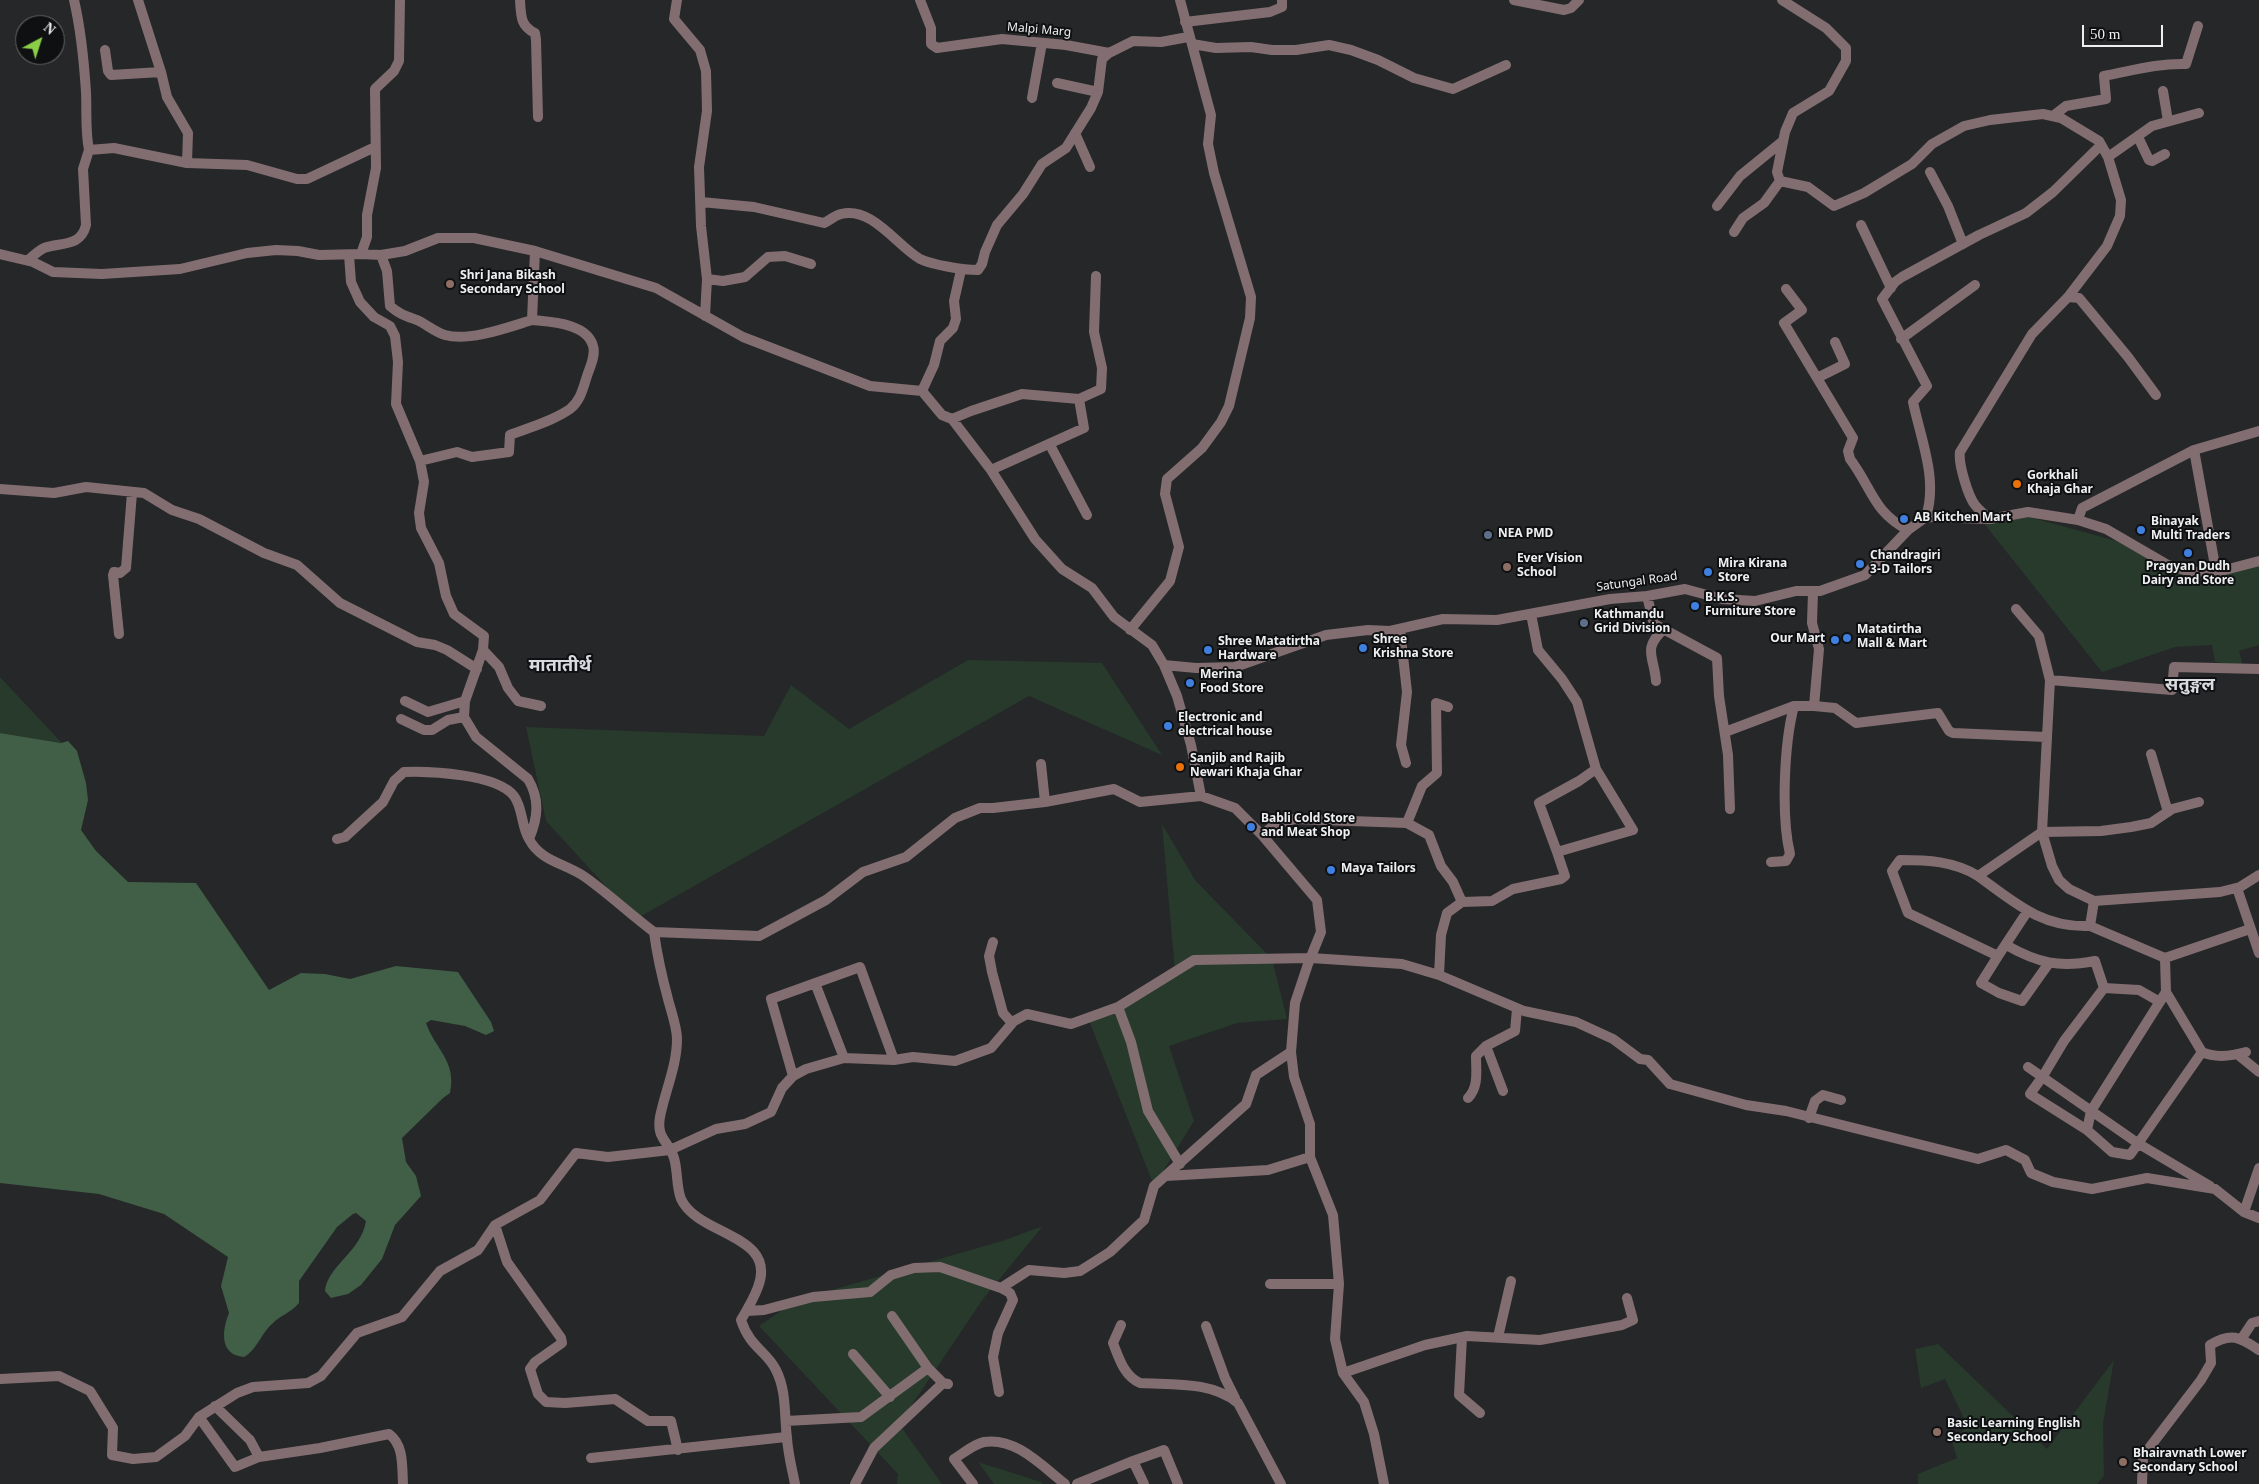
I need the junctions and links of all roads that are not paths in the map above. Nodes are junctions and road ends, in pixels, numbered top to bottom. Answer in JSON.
{"nodes":[{"id":1,"x":74,"y":0,"type":"edge"},
{"id":2,"x":138,"y":0,"type":"edge"},
{"id":3,"x":400,"y":0,"type":"edge"},
{"id":4,"x":520,"y":0,"type":"edge"},
{"id":5,"x":677,"y":0,"type":"edge"},
{"id":6,"x":920,"y":0,"type":"edge"},
{"id":7,"x":1180,"y":0,"type":"edge"},
{"id":8,"x":1282,"y":0,"type":"edge"},
{"id":9,"x":1514,"y":0,"type":"edge"},
{"id":10,"x":1579,"y":0,"type":"edge"},
{"id":11,"x":1782,"y":0,"type":"edge"},
{"id":12,"x":1184,"y":22,"type":"junction"},
{"id":13,"x":2198,"y":26,"type":"dead end"},
{"id":14,"x":1190,"y":40,"type":"junction"},
{"id":15,"x":1042,"y":43,"type":"junction"},
{"id":16,"x":105,"y":50,"type":"dead end"},
{"id":17,"x":1109,"y":53,"type":"junction"},
{"id":18,"x":1506,"y":65,"type":"dead end"},
{"id":19,"x":162,"y":72,"type":"junction"},
{"id":20,"x":1057,"y":83,"type":"dead end"},
{"id":21,"x":2162,"y":91,"type":"dead end"},
{"id":22,"x":1098,"y":92,"type":"junction"},
{"id":23,"x":1032,"y":98,"type":"dead end"},
{"id":24,"x":2199,"y":113,"type":"dead end"},
{"id":25,"x":2053,"y":116,"type":"junction"},
{"id":26,"x":538,"y":117,"type":"dead end"},
{"id":27,"x":2168,"y":120,"type":"junction"},
{"id":28,"x":1076,"y":133,"type":"junction"},
{"id":29,"x":2138,"y":138,"type":"junction"},
{"id":30,"x":1783,"y":141,"type":"junction"},
{"id":31,"x":2101,"y":145,"type":"junction"},
{"id":32,"x":375,"y":147,"type":"junction"},
{"id":33,"x":88,"y":150,"type":"junction"},
{"id":34,"x":2165,"y":154,"type":"dead end"},
{"id":35,"x":2108,"y":157,"type":"junction"},
{"id":36,"x":187,"y":163,"type":"junction"},
{"id":37,"x":1090,"y":167,"type":"dead end"},
{"id":38,"x":1930,"y":172,"type":"dead end"},
{"id":39,"x":1780,"y":181,"type":"junction"},
{"id":40,"x":701,"y":202,"type":"junction"},
{"id":41,"x":1717,"y":206,"type":"dead end"},
{"id":42,"x":1861,"y":225,"type":"dead end"},
{"id":43,"x":1734,"y":232,"type":"dead end"},
{"id":44,"x":1964,"y":244,"type":"junction"},
{"id":45,"x":535,"y":250,"type":"junction"},
{"id":46,"x":0,"y":254,"type":"edge"},
{"id":47,"x":361,"y":254,"type":"junction"},
{"id":48,"x":349,"y":255,"type":"junction"},
{"id":49,"x":381,"y":255,"type":"junction"},
{"id":50,"x":30,"y":261,"type":"junction"},
{"id":51,"x":811,"y":264,"type":"dead end"},
{"id":52,"x":961,"y":270,"type":"junction"},
{"id":53,"x":1096,"y":276,"type":"dead end"},
{"id":54,"x":707,"y":279,"type":"junction"},
{"id":55,"x":1975,"y":285,"type":"dead end"},
{"id":56,"x":1890,"y":288,"type":"junction"},
{"id":57,"x":1786,"y":289,"type":"dead end"},
{"id":58,"x":2068,"y":298,"type":"junction"},
{"id":59,"x":705,"y":316,"type":"junction"},
{"id":60,"x":532,"y":320,"type":"junction"},
{"id":61,"x":1902,"y":338,"type":"junction"},
{"id":62,"x":1835,"y":342,"type":"dead end"},
{"id":63,"x":1817,"y":378,"type":"junction"},
{"id":64,"x":922,"y":390,"type":"junction"},
{"id":65,"x":2156,"y":395,"type":"dead end"},
{"id":66,"x":1079,"y":399,"type":"junction"},
{"id":67,"x":952,"y":419,"type":"junction"},
{"id":68,"x":2259,"y":431,"type":"edge"},
{"id":69,"x":1050,"y":445,"type":"junction"},
{"id":70,"x":2194,"y":450,"type":"junction"},
{"id":71,"x":420,"y":461,"type":"junction"},
{"id":72,"x":991,"y":470,"type":"junction"},
{"id":73,"x":0,"y":489,"type":"edge"},
{"id":74,"x":132,"y":493,"type":"junction"},
{"id":75,"x":1086,"y":515,"type":"dead end"},
{"id":76,"x":1926,"y":518,"type":"junction"},
{"id":77,"x":1990,"y":519,"type":"junction"},
{"id":78,"x":2078,"y":520,"type":"junction"},
{"id":79,"x":1908,"y":530,"type":"junction"},
{"id":80,"x":2259,"y":561,"type":"edge"},
{"id":81,"x":2216,"y":571,"type":"junction"},
{"id":82,"x":1813,"y":592,"type":"junction"},
{"id":83,"x":1647,"y":596,"type":"junction"},
{"id":84,"x":2016,"y":609,"type":"dead end"},
{"id":85,"x":1531,"y":614,"type":"junction"},
{"id":86,"x":1400,"y":629,"type":"junction"},
{"id":87,"x":1664,"y":629,"type":"junction"},
{"id":88,"x":1130,"y":630,"type":"junction"},
{"id":89,"x":120,"y":634,"type":"dead end"},
{"id":90,"x":482,"y":650,"type":"junction"},
{"id":91,"x":1164,"y":665,"type":"junction"},
{"id":92,"x":477,"y":669,"type":"junction"},
{"id":93,"x":2259,"y":670,"type":"edge"},
{"id":94,"x":2050,"y":680,"type":"junction"},
{"id":95,"x":1656,"y":682,"type":"dead end"},
{"id":96,"x":465,"y":701,"type":"junction"},
{"id":97,"x":405,"y":702,"type":"dead end"},
{"id":98,"x":541,"y":706,"type":"dead end"},
{"id":99,"x":1794,"y":706,"type":"junction"},
{"id":100,"x":1814,"y":706,"type":"junction"},
{"id":101,"x":1448,"y":707,"type":"dead end"},
{"id":102,"x":464,"y":717,"type":"junction"},
{"id":103,"x":401,"y":719,"type":"dead end"},
{"id":104,"x":1724,"y":732,"type":"junction"},
{"id":105,"x":2046,"y":737,"type":"junction"},
{"id":106,"x":2151,"y":754,"type":"dead end"},
{"id":107,"x":1406,"y":763,"type":"dead end"},
{"id":108,"x":1041,"y":764,"type":"dead end"},
{"id":109,"x":1596,"y":769,"type":"junction"},
{"id":110,"x":1201,"y":796,"type":"junction"},
{"id":111,"x":1044,"y":802,"type":"junction"},
{"id":112,"x":2199,"y":802,"type":"dead end"},
{"id":113,"x":1730,"y":809,"type":"dead end"},
{"id":114,"x":2168,"y":812,"type":"junction"},
{"id":115,"x":1407,"y":824,"type":"junction"},
{"id":116,"x":2042,"y":832,"type":"junction"},
{"id":117,"x":1262,"y":835,"type":"junction"},
{"id":118,"x":338,"y":839,"type":"dead end"},
{"id":119,"x":529,"y":839,"type":"junction"},
{"id":120,"x":1557,"y":852,"type":"junction"},
{"id":121,"x":1771,"y":862,"type":"dead end"},
{"id":122,"x":2259,"y":875,"type":"edge"},
{"id":123,"x":1978,"y":876,"type":"junction"},
{"id":124,"x":2237,"y":888,"type":"junction"},
{"id":125,"x":1462,"y":902,"type":"junction"},
{"id":126,"x":2094,"y":902,"type":"junction"},
{"id":127,"x":2027,"y":912,"type":"junction"},
{"id":128,"x":2090,"y":926,"type":"junction"},
{"id":129,"x":2250,"y":929,"type":"junction"},
{"id":130,"x":654,"y":932,"type":"junction"},
{"id":131,"x":993,"y":942,"type":"dead end"},
{"id":132,"x":2006,"y":945,"type":"junction"},
{"id":133,"x":2259,"y":953,"type":"edge"},
{"id":134,"x":1998,"y":956,"type":"junction"},
{"id":135,"x":1311,"y":958,"type":"junction"},
{"id":136,"x":2165,"y":958,"type":"junction"},
{"id":137,"x":2049,"y":963,"type":"junction"},
{"id":138,"x":1439,"y":975,"type":"junction"},
{"id":139,"x":815,"y":983,"type":"junction"},
{"id":140,"x":2104,"y":988,"type":"junction"},
{"id":141,"x":2166,"y":992,"type":"junction"},
{"id":142,"x":2160,"y":1002,"type":"junction"},
{"id":143,"x":1118,"y":1007,"type":"junction"},
{"id":144,"x":1518,"y":1009,"type":"junction"},
{"id":145,"x":1012,"y":1023,"type":"junction"},
{"id":146,"x":1486,"y":1046,"type":"junction"},
{"id":147,"x":1291,"y":1052,"type":"junction"},
{"id":148,"x":2202,"y":1052,"type":"junction"},
{"id":149,"x":844,"y":1058,"type":"junction"},
{"id":150,"x":894,"y":1060,"type":"junction"},
{"id":151,"x":2028,"y":1067,"type":"dead end"},
{"id":152,"x":2259,"y":1072,"type":"edge"},
{"id":153,"x":793,"y":1076,"type":"junction"},
{"id":154,"x":2043,"y":1076,"type":"junction"},
{"id":155,"x":1503,"y":1091,"type":"dead end"},
{"id":156,"x":1468,"y":1098,"type":"dead end"},
{"id":157,"x":1841,"y":1100,"type":"dead end"},
{"id":158,"x":2091,"y":1111,"type":"junction"},
{"id":159,"x":1809,"y":1118,"type":"junction"},
{"id":160,"x":2087,"y":1130,"type":"junction"},
{"id":161,"x":2139,"y":1144,"type":"junction"},
{"id":162,"x":670,"y":1150,"type":"junction"},
{"id":163,"x":1310,"y":1157,"type":"junction"},
{"id":164,"x":1180,"y":1164,"type":"junction"},
{"id":165,"x":2259,"y":1168,"type":"edge"},
{"id":166,"x":1166,"y":1176,"type":"junction"},
{"id":167,"x":2215,"y":1189,"type":"junction"},
{"id":168,"x":2244,"y":1212,"type":"junction"},
{"id":169,"x":2259,"y":1218,"type":"edge"},
{"id":170,"x":495,"y":1225,"type":"junction"},
{"id":171,"x":1512,"y":1281,"type":"dead end"},
{"id":172,"x":1270,"y":1284,"type":"dead end"},
{"id":173,"x":1340,"y":1284,"type":"junction"},
{"id":174,"x":1001,"y":1288,"type":"junction"},
{"id":175,"x":1627,"y":1298,"type":"dead end"},
{"id":176,"x":747,"y":1311,"type":"junction"},
{"id":177,"x":892,"y":1316,"type":"dead end"},
{"id":178,"x":2259,"y":1322,"type":"edge"},
{"id":179,"x":1121,"y":1325,"type":"dead end"},
{"id":180,"x":1206,"y":1326,"type":"dead end"},
{"id":181,"x":1462,"y":1338,"type":"junction"},
{"id":182,"x":1498,"y":1338,"type":"junction"},
{"id":183,"x":2242,"y":1338,"type":"junction"},
{"id":184,"x":2259,"y":1350,"type":"edge"},
{"id":185,"x":853,"y":1354,"type":"dead end"},
{"id":186,"x":928,"y":1368,"type":"junction"},
{"id":187,"x":1343,"y":1373,"type":"junction"},
{"id":188,"x":0,"y":1379,"type":"edge"},
{"id":189,"x":999,"y":1392,"type":"dead end"},
{"id":190,"x":890,"y":1397,"type":"junction"},
{"id":191,"x":1238,"y":1403,"type":"junction"},
{"id":192,"x":215,"y":1406,"type":"junction"},
{"id":193,"x":1480,"y":1413,"type":"dead end"},
{"id":194,"x":199,"y":1417,"type":"junction"},
{"id":195,"x":786,"y":1421,"type":"junction"},
{"id":196,"x":786,"y":1437,"type":"junction"},
{"id":197,"x":678,"y":1450,"type":"junction"},
{"id":198,"x":259,"y":1457,"type":"junction"},
{"id":199,"x":591,"y":1458,"type":"dead end"},
{"id":200,"x":1134,"y":1461,"type":"junction"},
{"id":201,"x":403,"y":1484,"type":"edge"},
{"id":202,"x":795,"y":1484,"type":"edge"},
{"id":203,"x":855,"y":1484,"type":"edge"},
{"id":204,"x":973,"y":1484,"type":"edge"},
{"id":205,"x":1065,"y":1484,"type":"edge"},
{"id":206,"x":1077,"y":1484,"type":"edge"},
{"id":207,"x":1144,"y":1484,"type":"edge"},
{"id":208,"x":1178,"y":1484,"type":"edge"},
{"id":209,"x":1281,"y":1484,"type":"edge"},
{"id":210,"x":1384,"y":1484,"type":"edge"},
{"id":211,"x":2142,"y":1484,"type":"edge"}],
"edges":[{"from":1,"to":33,"type":"street"},
{"from":2,"to":19,"type":"street"},
{"from":3,"to":32,"type":"street"},
{"from":4,"to":26,"type":"street"},
{"from":5,"to":40,"type":"street"},
{"from":6,"to":15,"type":"street","name":"Malpi Marg"},
{"from":7,"to":12,"type":"street"},
{"from":8,"to":12,"type":"street"},
{"from":9,"to":10,"type":"street"},
{"from":11,"to":30,"type":"street"},
{"from":12,"to":14,"type":"street"},
{"from":13,"to":25,"type":"street"},
{"from":14,"to":17,"type":"street"},
{"from":14,"to":18,"type":"street"},
{"from":14,"to":88,"type":"street"},
{"from":15,"to":17,"type":"street","name":"Malpi Marg"},
{"from":15,"to":23,"type":"street"},
{"from":16,"to":19,"type":"street"},
{"from":17,"to":22,"type":"street"},
{"from":19,"to":36,"type":"street"},
{"from":20,"to":22,"type":"street"},
{"from":21,"to":27,"type":"street"},
{"from":22,"to":28,"type":"street"},
{"from":24,"to":27,"type":"street"},
{"from":25,"to":31,"type":"street"},
{"from":25,"to":39,"type":"street"},
{"from":27,"to":29,"type":"street"},
{"from":28,"to":37,"type":"street"},
{"from":28,"to":52,"type":"street"},
{"from":29,"to":34,"type":"street"},
{"from":29,"to":35,"type":"street"},
{"from":30,"to":39,"type":"street"},
{"from":30,"to":41,"type":"street"},
{"from":31,"to":35,"type":"street"},
{"from":31,"to":44,"type":"street"},
{"from":32,"to":36,"type":"street"},
{"from":32,"to":47,"type":"street"},
{"from":33,"to":36,"type":"street"},
{"from":33,"to":50,"type":"street"},
{"from":35,"to":58,"type":"street"},
{"from":38,"to":44,"type":"street"},
{"from":39,"to":43,"type":"street"},
{"from":40,"to":52,"type":"street"},
{"from":40,"to":54,"type":"street"},
{"from":42,"to":56,"type":"street"},
{"from":44,"to":56,"type":"street"},
{"from":45,"to":49,"type":"street"},
{"from":45,"to":59,"type":"street"},
{"from":45,"to":60,"type":"street"},
{"from":46,"to":50,"type":"street"},
{"from":47,"to":48,"type":"street"},
{"from":47,"to":49,"type":"street"},
{"from":48,"to":50,"type":"street"},
{"from":48,"to":71,"type":"street"},
{"from":49,"to":60,"type":"street"},
{"from":51,"to":54,"type":"street"},
{"from":52,"to":64,"type":"street"},
{"from":53,"to":66,"type":"street"},
{"from":54,"to":59,"type":"street"},
{"from":55,"to":61,"type":"street"},
{"from":56,"to":61,"type":"street"},
{"from":57,"to":63,"type":"street"},
{"from":58,"to":65,"type":"street"},
{"from":58,"to":77,"type":"street"},
{"from":59,"to":64,"type":"street"},
{"from":60,"to":71,"type":"street"},
{"from":61,"to":76,"type":"street"},
{"from":62,"to":63,"type":"street"},
{"from":63,"to":79,"type":"street"},
{"from":64,"to":67,"type":"street"},
{"from":66,"to":67,"type":"street"},
{"from":66,"to":69,"type":"street"},
{"from":67,"to":72,"type":"street"},
{"from":68,"to":70,"type":"street"},
{"from":69,"to":72,"type":"street"},
{"from":69,"to":75,"type":"street"},
{"from":70,"to":78,"type":"street"},
{"from":70,"to":81,"type":"street"},
{"from":71,"to":90,"type":"street"},
{"from":72,"to":88,"type":"street"},
{"from":73,"to":74,"type":"street"},
{"from":74,"to":89,"type":"street"},
{"from":74,"to":92,"type":"street"},
{"from":76,"to":77,"type":"street"},
{"from":76,"to":79,"type":"street","name":"Satungal Road"},
{"from":77,"to":78,"type":"street"},
{"from":78,"to":81,"type":"street"},
{"from":79,"to":82,"type":"street","name":"Satungal Road"},
{"from":80,"to":81,"type":"street"},
{"from":82,"to":83,"type":"street","name":"Satungal Road"},
{"from":82,"to":100,"type":"street"},
{"from":83,"to":85,"type":"street","name":"Satungal Road"},
{"from":83,"to":87,"type":"street"},
{"from":84,"to":94,"type":"street"},
{"from":85,"to":86,"type":"street","name":"Satungal Road"},
{"from":85,"to":109,"type":"street"},
{"from":86,"to":91,"type":"street","name":"Satungal Road"},
{"from":86,"to":107,"type":"street"},
{"from":87,"to":95,"type":"street"},
{"from":87,"to":104,"type":"street"},
{"from":88,"to":91,"type":"street"},
{"from":90,"to":92,"type":"street"},
{"from":90,"to":98,"type":"street"},
{"from":91,"to":110,"type":"street"},
{"from":92,"to":96,"type":"street"},
{"from":93,"to":94,"type":"street"},
{"from":94,"to":105,"type":"street"},
{"from":96,"to":97,"type":"street"},
{"from":96,"to":102,"type":"street"},
{"from":99,"to":100,"type":"street"},
{"from":99,"to":104,"type":"street"},
{"from":99,"to":121,"type":"street"},
{"from":100,"to":105,"type":"street"},
{"from":101,"to":115,"type":"street"},
{"from":102,"to":103,"type":"street"},
{"from":102,"to":119,"type":"street"},
{"from":104,"to":113,"type":"street"},
{"from":105,"to":116,"type":"street"},
{"from":106,"to":114,"type":"street"},
{"from":108,"to":111,"type":"street"},
{"from":109,"to":120,"type":"street"},
{"from":109,"to":120,"type":"street"},
{"from":110,"to":111,"type":"street"},
{"from":110,"to":117,"type":"street"},
{"from":111,"to":130,"type":"street"},
{"from":112,"to":114,"type":"street"},
{"from":114,"to":116,"type":"street"},
{"from":115,"to":117,"type":"street"},
{"from":115,"to":125,"type":"street"},
{"from":116,"to":123,"type":"street"},
{"from":116,"to":126,"type":"street"},
{"from":117,"to":135,"type":"street"},
{"from":118,"to":119,"type":"street"},
{"from":119,"to":130,"type":"street"},
{"from":120,"to":125,"type":"street"},
{"from":122,"to":124,"type":"street"},
{"from":123,"to":127,"type":"street"},
{"from":123,"to":134,"type":"street"},
{"from":124,"to":126,"type":"street"},
{"from":124,"to":129,"type":"street"},
{"from":125,"to":138,"type":"street"},
{"from":126,"to":128,"type":"street"},
{"from":127,"to":128,"type":"street"},
{"from":127,"to":132,"type":"street"},
{"from":128,"to":136,"type":"street"},
{"from":129,"to":133,"type":"street"},
{"from":129,"to":136,"type":"street"},
{"from":130,"to":162,"type":"street"},
{"from":131,"to":145,"type":"street"},
{"from":132,"to":134,"type":"street"},
{"from":132,"to":137,"type":"street"},
{"from":134,"to":137,"type":"street"},
{"from":135,"to":138,"type":"street"},
{"from":135,"to":143,"type":"street"},
{"from":135,"to":147,"type":"street"},
{"from":136,"to":141,"type":"street"},
{"from":137,"to":140,"type":"street"},
{"from":138,"to":144,"type":"street"},
{"from":139,"to":149,"type":"street"},
{"from":139,"to":150,"type":"street"},
{"from":139,"to":153,"type":"street"},
{"from":140,"to":142,"type":"street"},
{"from":140,"to":154,"type":"street"},
{"from":141,"to":142,"type":"street"},
{"from":141,"to":148,"type":"street"},
{"from":142,"to":158,"type":"street"},
{"from":143,"to":145,"type":"street"},
{"from":143,"to":164,"type":"street"},
{"from":144,"to":146,"type":"street"},
{"from":144,"to":159,"type":"street"},
{"from":145,"to":150,"type":"street"},
{"from":146,"to":155,"type":"street"},
{"from":146,"to":156,"type":"street"},
{"from":147,"to":163,"type":"street"},
{"from":147,"to":164,"type":"street"},
{"from":148,"to":152,"type":"street"},
{"from":148,"to":161,"type":"street"},
{"from":149,"to":150,"type":"street"},
{"from":149,"to":153,"type":"street"},
{"from":151,"to":154,"type":"street"},
{"from":153,"to":162,"type":"street"},
{"from":154,"to":158,"type":"street"},
{"from":154,"to":160,"type":"street"},
{"from":157,"to":159,"type":"street"},
{"from":158,"to":160,"type":"street"},
{"from":158,"to":161,"type":"street"},
{"from":159,"to":167,"type":"street"},
{"from":160,"to":161,"type":"street"},
{"from":161,"to":167,"type":"street"},
{"from":162,"to":170,"type":"street"},
{"from":162,"to":176,"type":"street"},
{"from":163,"to":166,"type":"street"},
{"from":163,"to":173,"type":"street"},
{"from":164,"to":166,"type":"street"},
{"from":165,"to":168,"type":"street"},
{"from":166,"to":174,"type":"street"},
{"from":167,"to":168,"type":"street"},
{"from":168,"to":169,"type":"street"},
{"from":170,"to":192,"type":"street"},
{"from":170,"to":197,"type":"street"},
{"from":171,"to":182,"type":"street"},
{"from":172,"to":173,"type":"street"},
{"from":173,"to":187,"type":"street"},
{"from":174,"to":176,"type":"street"},
{"from":174,"to":189,"type":"street"},
{"from":175,"to":182,"type":"street"},
{"from":176,"to":195,"type":"street"},
{"from":177,"to":186,"type":"street"},
{"from":178,"to":183,"type":"street"},
{"from":179,"to":191,"type":"street"},
{"from":180,"to":191,"type":"street"},
{"from":181,"to":182,"type":"street"},
{"from":181,"to":187,"type":"street"},
{"from":181,"to":193,"type":"street"},
{"from":183,"to":184,"type":"street"},
{"from":183,"to":211,"type":"street"},
{"from":185,"to":190,"type":"street"},
{"from":186,"to":190,"type":"street"},
{"from":186,"to":203,"type":"street"},
{"from":187,"to":210,"type":"street"},
{"from":188,"to":194,"type":"street"},
{"from":190,"to":195,"type":"street"},
{"from":191,"to":209,"type":"street"},
{"from":192,"to":194,"type":"street"},
{"from":192,"to":198,"type":"street"},
{"from":194,"to":198,"type":"street"},
{"from":195,"to":196,"type":"street"},
{"from":196,"to":197,"type":"street"},
{"from":196,"to":202,"type":"street"},
{"from":197,"to":199,"type":"street"},
{"from":198,"to":201,"type":"street"},
{"from":200,"to":206,"type":"street"},
{"from":200,"to":207,"type":"street"},
{"from":200,"to":208,"type":"street"},
{"from":204,"to":205,"type":"street"}]}
